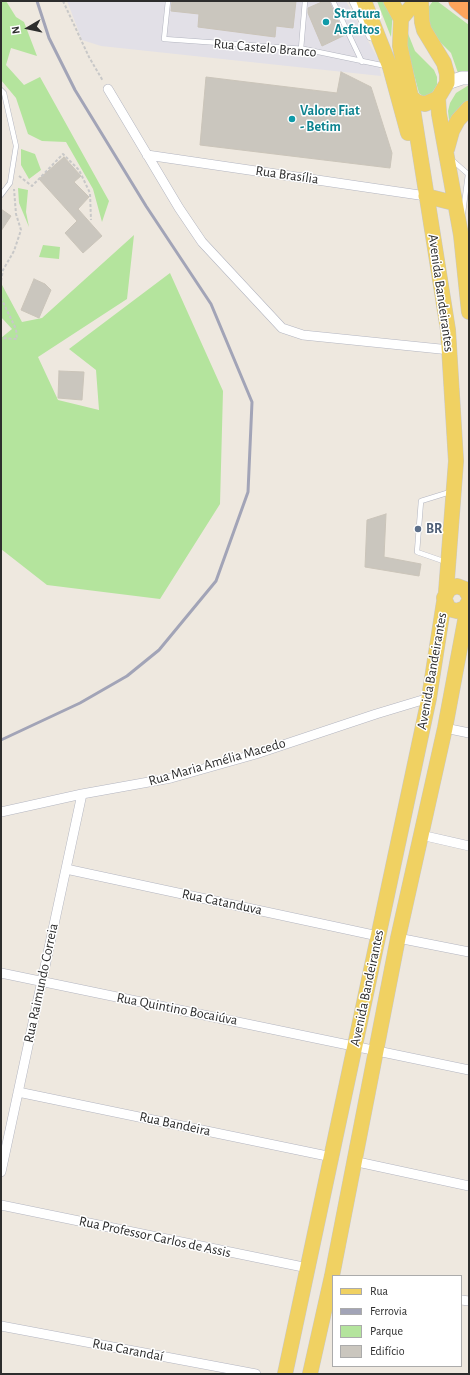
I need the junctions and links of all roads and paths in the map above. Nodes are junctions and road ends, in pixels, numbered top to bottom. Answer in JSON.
{"nodes":[{"id":1,"x":63,"y":1,"type":"edge"},
{"id":2,"x":168,"y":1,"type":"edge"},
{"id":3,"x":305,"y":1,"type":"edge"},
{"id":4,"x":333,"y":1,"type":"edge"},
{"id":5,"x":354,"y":1,"type":"edge"},
{"id":6,"x":364,"y":1,"type":"edge"},
{"id":7,"x":391,"y":1,"type":"edge"},
{"id":8,"x":416,"y":1,"type":"edge"},
{"id":9,"x":421,"y":1,"type":"edge"},
{"id":10,"x":458,"y":1,"type":"edge"},
{"id":11,"x":469,"y":11,"type":"edge"},
{"id":12,"x":401,"y":18,"type":"junction"},
{"id":13,"x":301,"y":49,"type":"junction"},
{"id":14,"x":362,"y":62,"type":"junction"},
{"id":15,"x":390,"y":67,"type":"junction"},
{"id":16,"x":469,"y":78,"type":"edge"},
{"id":17,"x":447,"y":83,"type":"junction"},
{"id":18,"x":108,"y":89,"type":"joint"},
{"id":19,"x":1,"y":90,"type":"edge"},
{"id":20,"x":411,"y":97,"type":"junction"},
{"id":21,"x":438,"y":98,"type":"junction"},
{"id":22,"x":469,"y":108,"type":"edge"},
{"id":23,"x":147,"y":155,"type":"junction"},
{"id":24,"x":447,"y":156,"type":"junction"},
{"id":25,"x":13,"y":164,"type":"junction"},
{"id":26,"x":14,"y":188,"type":"dead end"},
{"id":27,"x":1,"y":195,"type":"edge"},
{"id":28,"x":426,"y":196,"type":"junction"},
{"id":29,"x":454,"y":203,"type":"junction"},
{"id":30,"x":91,"y":220,"type":"dead end"},
{"id":31,"x":461,"y":235,"type":"junction"},
{"id":32,"x":466,"y":258,"type":"edge"},
{"id":33,"x":1,"y":281,"type":"edge"},
{"id":34,"x":1,"y":298,"type":"edge"},
{"id":35,"x":469,"y":312,"type":"edge"},
{"id":36,"x":1,"y":338,"type":"edge"},
{"id":37,"x":450,"y":350,"type":"junction"},
{"id":38,"x":454,"y":491,"type":"junction"},
{"id":39,"x":448,"y":562,"type":"junction"},
{"id":40,"x":468,"y":596,"type":"edge"},
{"id":41,"x":445,"y":597,"type":"junction"},
{"id":42,"x":429,"y":698,"type":"junction"},
{"id":43,"x":445,"y":728,"type":"junction"},
{"id":44,"x":469,"y":733,"type":"edge"},
{"id":45,"x":82,"y":794,"type":"junction"},
{"id":46,"x":1,"y":812,"type":"edge"},
{"id":47,"x":421,"y":835,"type":"junction"},
{"id":48,"x":469,"y":846,"type":"edge"},
{"id":49,"x":66,"y":869,"type":"junction"},
{"id":50,"x":378,"y":936,"type":"junction"},
{"id":51,"x":398,"y":938,"type":"junction"},
{"id":52,"x":469,"y":952,"type":"edge"},
{"id":53,"x":1,"y":973,"type":"edge"},
{"id":54,"x":41,"y":982,"type":"junction"},
{"id":55,"x":354,"y":1045,"type":"junction"},
{"id":56,"x":376,"y":1049,"type":"junction"},
{"id":57,"x":469,"y":1070,"type":"edge"},
{"id":58,"x":18,"y":1092,"type":"junction"},
{"id":59,"x":332,"y":1157,"type":"junction"},
{"id":60,"x":353,"y":1161,"type":"junction"},
{"id":61,"x":1,"y":1172,"type":"edge"},
{"id":62,"x":469,"y":1186,"type":"edge"},
{"id":63,"x":1,"y":1205,"type":"edge"},
{"id":64,"x":308,"y":1268,"type":"junction"},
{"id":65,"x":333,"y":1275,"type":"edge"},
{"id":66,"x":332,"y":1280,"type":"edge"},
{"id":67,"x":1,"y":1326,"type":"edge"},
{"id":68,"x":256,"y":1374,"type":"edge"},
{"id":69,"x":285,"y":1374,"type":"edge"},
{"id":70,"x":310,"y":1374,"type":"edge"}],
"edges":[{"from":1,"to":18,"type":"path"},
{"from":2,"to":13,"type":"lane","name":"Rua Castelo Branco"},
{"from":3,"to":13,"type":"lane"},
{"from":4,"to":14,"type":"lane"},
{"from":5,"to":15,"type":"street"},
{"from":6,"to":15,"type":"main road"},
{"from":7,"to":12,"type":"main road"},
{"from":8,"to":12,"type":"main road"},
{"from":9,"to":17,"type":"main road"},
{"from":10,"to":11,"type":"highway"},
{"from":12,"to":20,"type":"main road","name":"Avenida Bandeirantes"},
{"from":13,"to":14,"type":"lane","name":"Rua Castelo Branco"},
{"from":14,"to":15,"type":"lane","name":"Rua Castelo Branco"},
{"from":15,"to":28,"type":"main road"},
{"from":16,"to":17,"type":"main road"},
{"from":17,"to":21,"type":"main road"},
{"from":18,"to":23,"type":"street"},
{"from":19,"to":25,"type":"lane"},
{"from":20,"to":21,"type":"main road"},
{"from":20,"to":28,"type":"main road","name":"Avenida Bandeirantes"},
{"from":21,"to":24,"type":"main road","name":"Avenida Bandeirantes"},
{"from":22,"to":24,"type":"main road"},
{"from":23,"to":28,"type":"street","name":"Rua Brasília"},
{"from":23,"to":37,"type":"street"},
{"from":24,"to":29,"type":"main road","name":"Avenida Bandeirantes"},
{"from":24,"to":31,"type":"lane"},
{"from":25,"to":27,"type":"lane"},
{"from":25,"to":30,"type":"path"},
{"from":26,"to":33,"type":"path"},
{"from":28,"to":29,"type":"main road"},
{"from":28,"to":37,"type":"main road","name":"Avenida Bandeirantes"},
{"from":29,"to":31,"type":"main road","name":"Avenida Bandeirantes"},
{"from":31,"to":32,"type":"main road","name":"Avenida Bandeirantes"},
{"from":32,"to":35,"type":"main road","name":"Avenida Bandeirantes"},
{"from":34,"to":36,"type":"path"},
{"from":37,"to":38,"type":"main road","name":"Avenida Bandeirantes"},
{"from":38,"to":39,"type":"main road","name":"Avenida Bandeirantes"},
{"from":38,"to":39,"type":"lane"},
{"from":39,"to":41,"type":"main road","name":"Avenida Bandeirantes"},
{"from":40,"to":41,"type":"main road"},
{"from":40,"to":41,"type":"main road"},
{"from":40,"to":43,"type":"main road","name":"Avenida Bandeirantes"},
{"from":41,"to":42,"type":"main road","name":"Avenida Bandeirantes"},
{"from":42,"to":45,"type":"street","name":"Rua Maria Amélia Macedo"},
{"from":42,"to":50,"type":"main road","name":"Avenida Bandeirantes"},
{"from":43,"to":44,"type":"street"},
{"from":43,"to":47,"type":"main road","name":"Avenida Bandeirantes"},
{"from":45,"to":46,"type":"street","name":"Rua Maria Amélia Macedo"},
{"from":45,"to":49,"type":"street","name":"Rua Raimundo Correia"},
{"from":47,"to":48,"type":"street"},
{"from":47,"to":51,"type":"main road","name":"Avenida Bandeirantes"},
{"from":49,"to":50,"type":"street","name":"Rua Catanduva"},
{"from":49,"to":54,"type":"street","name":"Rua Raimundo Correia"},
{"from":50,"to":55,"type":"main road","name":"Avenida Bandeirantes"},
{"from":51,"to":52,"type":"street"},
{"from":51,"to":56,"type":"main road","name":"Avenida Bandeirantes"},
{"from":53,"to":54,"type":"street","name":"Rua Quintino Bocaiúva"},
{"from":54,"to":55,"type":"street","name":"Rua Quintino Bocaiúva"},
{"from":54,"to":58,"type":"street","name":"Rua Raimundo Correia"},
{"from":55,"to":56,"type":"street","name":"Rua Quintino Bocaiúva"},
{"from":55,"to":59,"type":"main road","name":"Avenida Bandeirantes"},
{"from":56,"to":57,"type":"street"},
{"from":56,"to":60,"type":"main road","name":"Avenida Bandeirantes"},
{"from":58,"to":59,"type":"street","name":"Rua Bandeira"},
{"from":58,"to":61,"type":"street","name":"Rua Raimundo Correia"},
{"from":59,"to":64,"type":"main road","name":"Avenida Bandeirantes"},
{"from":60,"to":62,"type":"street"},
{"from":60,"to":65,"type":"main road","name":"Avenida Bandeirantes"},
{"from":63,"to":64,"type":"street","name":"Rua Professor Carlos de Assis"},
{"from":64,"to":69,"type":"main road","name":"Avenida Bandeirantes"},
{"from":66,"to":70,"type":"main road","name":"Avenida Bandeirantes"},
{"from":67,"to":68,"type":"street","name":"Rua Carandaí"}]}
